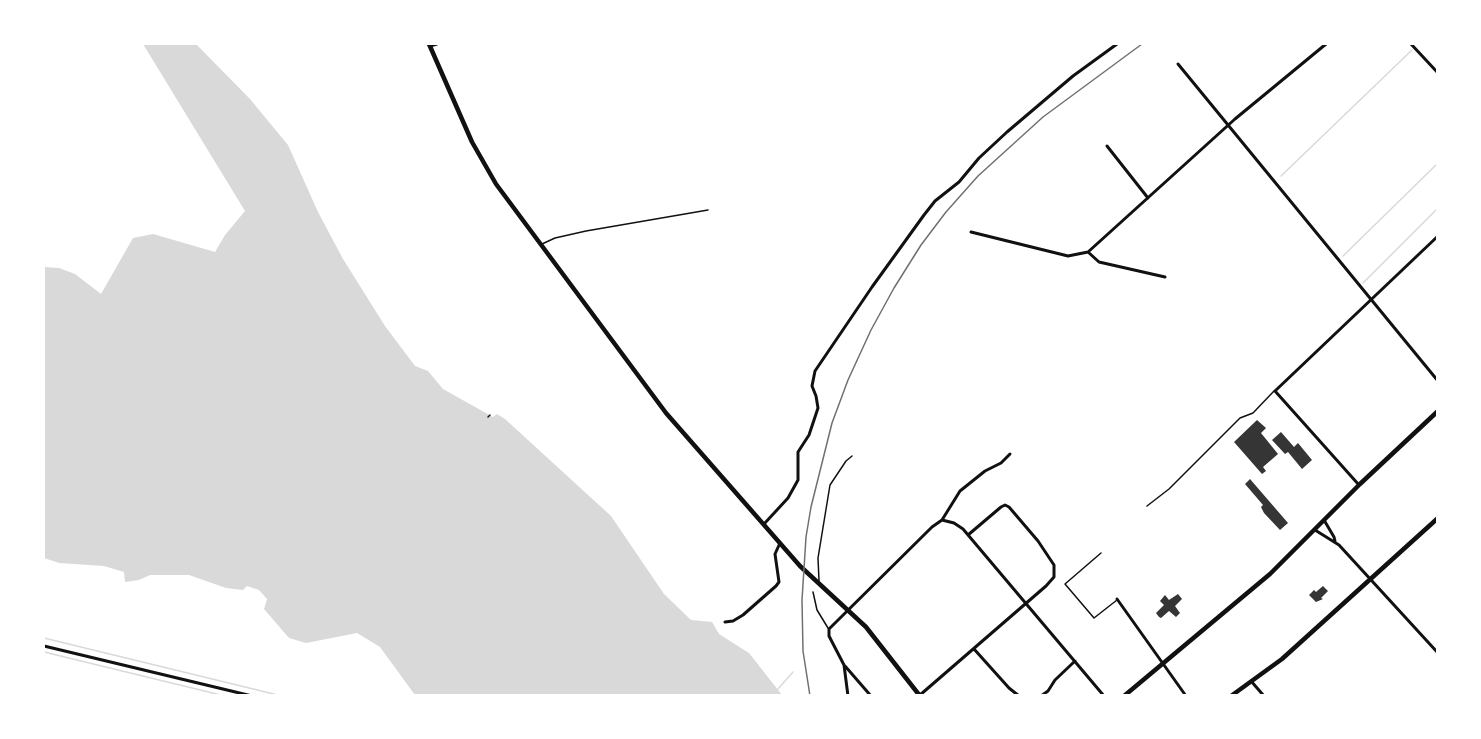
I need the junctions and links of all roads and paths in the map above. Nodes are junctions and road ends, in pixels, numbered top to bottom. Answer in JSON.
{"nodes":[{"id":1,"x":437,"y":44,"type":"edge"},
{"id":2,"x":1117,"y":44,"type":"edge"},
{"id":3,"x":1326,"y":44,"type":"edge"},
{"id":4,"x":1412,"y":44,"type":"edge"},
{"id":5,"x":430,"y":45,"type":"edge"},
{"id":6,"x":1178,"y":64,"type":"dead end"},
{"id":7,"x":1437,"y":73,"type":"edge"},
{"id":8,"x":1228,"y":125,"type":"junction"},
{"id":9,"x":1107,"y":146,"type":"dead end"},
{"id":10,"x":1148,"y":198,"type":"junction"},
{"id":11,"x":708,"y":210,"type":"dead end"},
{"id":12,"x":971,"y":232,"type":"dead end"},
{"id":13,"x":1437,"y":236,"type":"edge"},
{"id":14,"x":541,"y":245,"type":"junction"},
{"id":15,"x":1088,"y":252,"type":"junction"},
{"id":16,"x":1165,"y":277,"type":"dead end"},
{"id":17,"x":1370,"y":301,"type":"junction"},
{"id":18,"x":1437,"y":381,"type":"edge"},
{"id":19,"x":1275,"y":391,"type":"junction"},
{"id":20,"x":1437,"y":411,"type":"edge"},
{"id":21,"x":1430,"y":418,"type":"junction"},
{"id":22,"x":1437,"y":422,"type":"edge"},
{"id":23,"x":1010,"y":454,"type":"dead end"},
{"id":24,"x":852,"y":456,"type":"dead end"},
{"id":25,"x":1359,"y":485,"type":"junction"},
{"id":26,"x":1147,"y":506,"type":"dead end"},
{"id":27,"x":1437,"y":518,"type":"edge"},
{"id":28,"x":942,"y":520,"type":"junction"},
{"id":29,"x":1323,"y":520,"type":"junction"},
{"id":30,"x":764,"y":524,"type":"junction"},
{"id":31,"x":1314,"y":529,"type":"junction"},
{"id":32,"x":968,"y":535,"type":"junction"},
{"id":33,"x":1335,"y":541,"type":"junction"},
{"id":34,"x":780,"y":543,"type":"junction"},
{"id":35,"x":1101,"y":553,"type":"dead end"},
{"id":36,"x":1371,"y":579,"type":"junction"},
{"id":37,"x":819,"y":582,"type":"junction"},
{"id":38,"x":813,"y":592,"type":"dead end"},
{"id":39,"x":1118,"y":600,"type":"joint"},
{"id":40,"x":1026,"y":603,"type":"junction"},
{"id":41,"x":849,"y":610,"type":"junction"},
{"id":42,"x":725,"y":622,"type":"dead end"},
{"id":43,"x":829,"y":629,"type":"junction"},
{"id":44,"x":44,"y":646,"type":"edge"},
{"id":45,"x":974,"y":649,"type":"junction"},
{"id":46,"x":1437,"y":653,"type":"edge"},
{"id":47,"x":1075,"y":661,"type":"junction"},
{"id":48,"x":1164,"y":663,"type":"junction"},
{"id":49,"x":844,"y":665,"type":"junction"},
{"id":50,"x":1251,"y":681,"type":"junction"},
{"id":51,"x":920,"y":695,"type":"edge"},
{"id":52,"x":252,"y":696,"type":"edge"},
{"id":53,"x":848,"y":696,"type":"edge"},
{"id":54,"x":871,"y":696,"type":"edge"},
{"id":55,"x":1019,"y":696,"type":"edge"},
{"id":56,"x":1041,"y":696,"type":"edge"},
{"id":57,"x":1104,"y":696,"type":"edge"},
{"id":58,"x":1124,"y":696,"type":"edge"},
{"id":59,"x":1186,"y":696,"type":"edge"},
{"id":60,"x":1231,"y":696,"type":"edge"},
{"id":61,"x":1264,"y":696,"type":"edge"}],
"edges":[{"from":1,"to":5,"type":"street"},
{"from":2,"to":30,"type":"street"},
{"from":3,"to":8,"type":"street"},
{"from":4,"to":7,"type":"street"},
{"from":5,"to":14,"type":"main road"},
{"from":6,"to":8,"type":"street"},
{"from":8,"to":10,"type":"street"},
{"from":8,"to":17,"type":"street"},
{"from":9,"to":10,"type":"street"},
{"from":10,"to":15,"type":"street"},
{"from":11,"to":14,"type":"lane"},
{"from":12,"to":15,"type":"street"},
{"from":13,"to":17,"type":"street"},
{"from":14,"to":30,"type":"main road"},
{"from":15,"to":16,"type":"street"},
{"from":17,"to":18,"type":"street"},
{"from":17,"to":19,"type":"street"},
{"from":19,"to":25,"type":"street"},
{"from":19,"to":26,"type":"lane"},
{"from":20,"to":21,"type":"main road"},
{"from":21,"to":22,"type":"street"},
{"from":21,"to":25,"type":"main road"},
{"from":23,"to":28,"type":"street"},
{"from":24,"to":37,"type":"lane"},
{"from":25,"to":29,"type":"main road"},
{"from":27,"to":36,"type":"main road"},
{"from":28,"to":32,"type":"street"},
{"from":28,"to":41,"type":"street"},
{"from":29,"to":31,"type":"main road"},
{"from":29,"to":33,"type":"street"},
{"from":30,"to":34,"type":"main road"},
{"from":31,"to":33,"type":"street"},
{"from":31,"to":48,"type":"main road"},
{"from":32,"to":40,"type":"street"},
{"from":32,"to":40,"type":"street"},
{"from":33,"to":36,"type":"street"},
{"from":34,"to":37,"type":"main road"},
{"from":34,"to":42,"type":"street"},
{"from":35,"to":39,"type":"lane"},
{"from":36,"to":46,"type":"street"},
{"from":36,"to":50,"type":"main road"},
{"from":37,"to":41,"type":"main road"},
{"from":38,"to":43,"type":"lane"},
{"from":39,"to":48,"type":"street"},
{"from":40,"to":45,"type":"street"},
{"from":40,"to":47,"type":"street"},
{"from":41,"to":43,"type":"street"},
{"from":41,"to":51,"type":"main road"},
{"from":43,"to":49,"type":"street"},
{"from":44,"to":52,"type":"street"},
{"from":45,"to":51,"type":"street"},
{"from":45,"to":55,"type":"street"},
{"from":47,"to":56,"type":"street"},
{"from":47,"to":57,"type":"street"},
{"from":48,"to":58,"type":"main road"},
{"from":48,"to":59,"type":"street"},
{"from":49,"to":53,"type":"street"},
{"from":49,"to":54,"type":"street"},
{"from":50,"to":60,"type":"main road"},
{"from":50,"to":61,"type":"street"}]}
